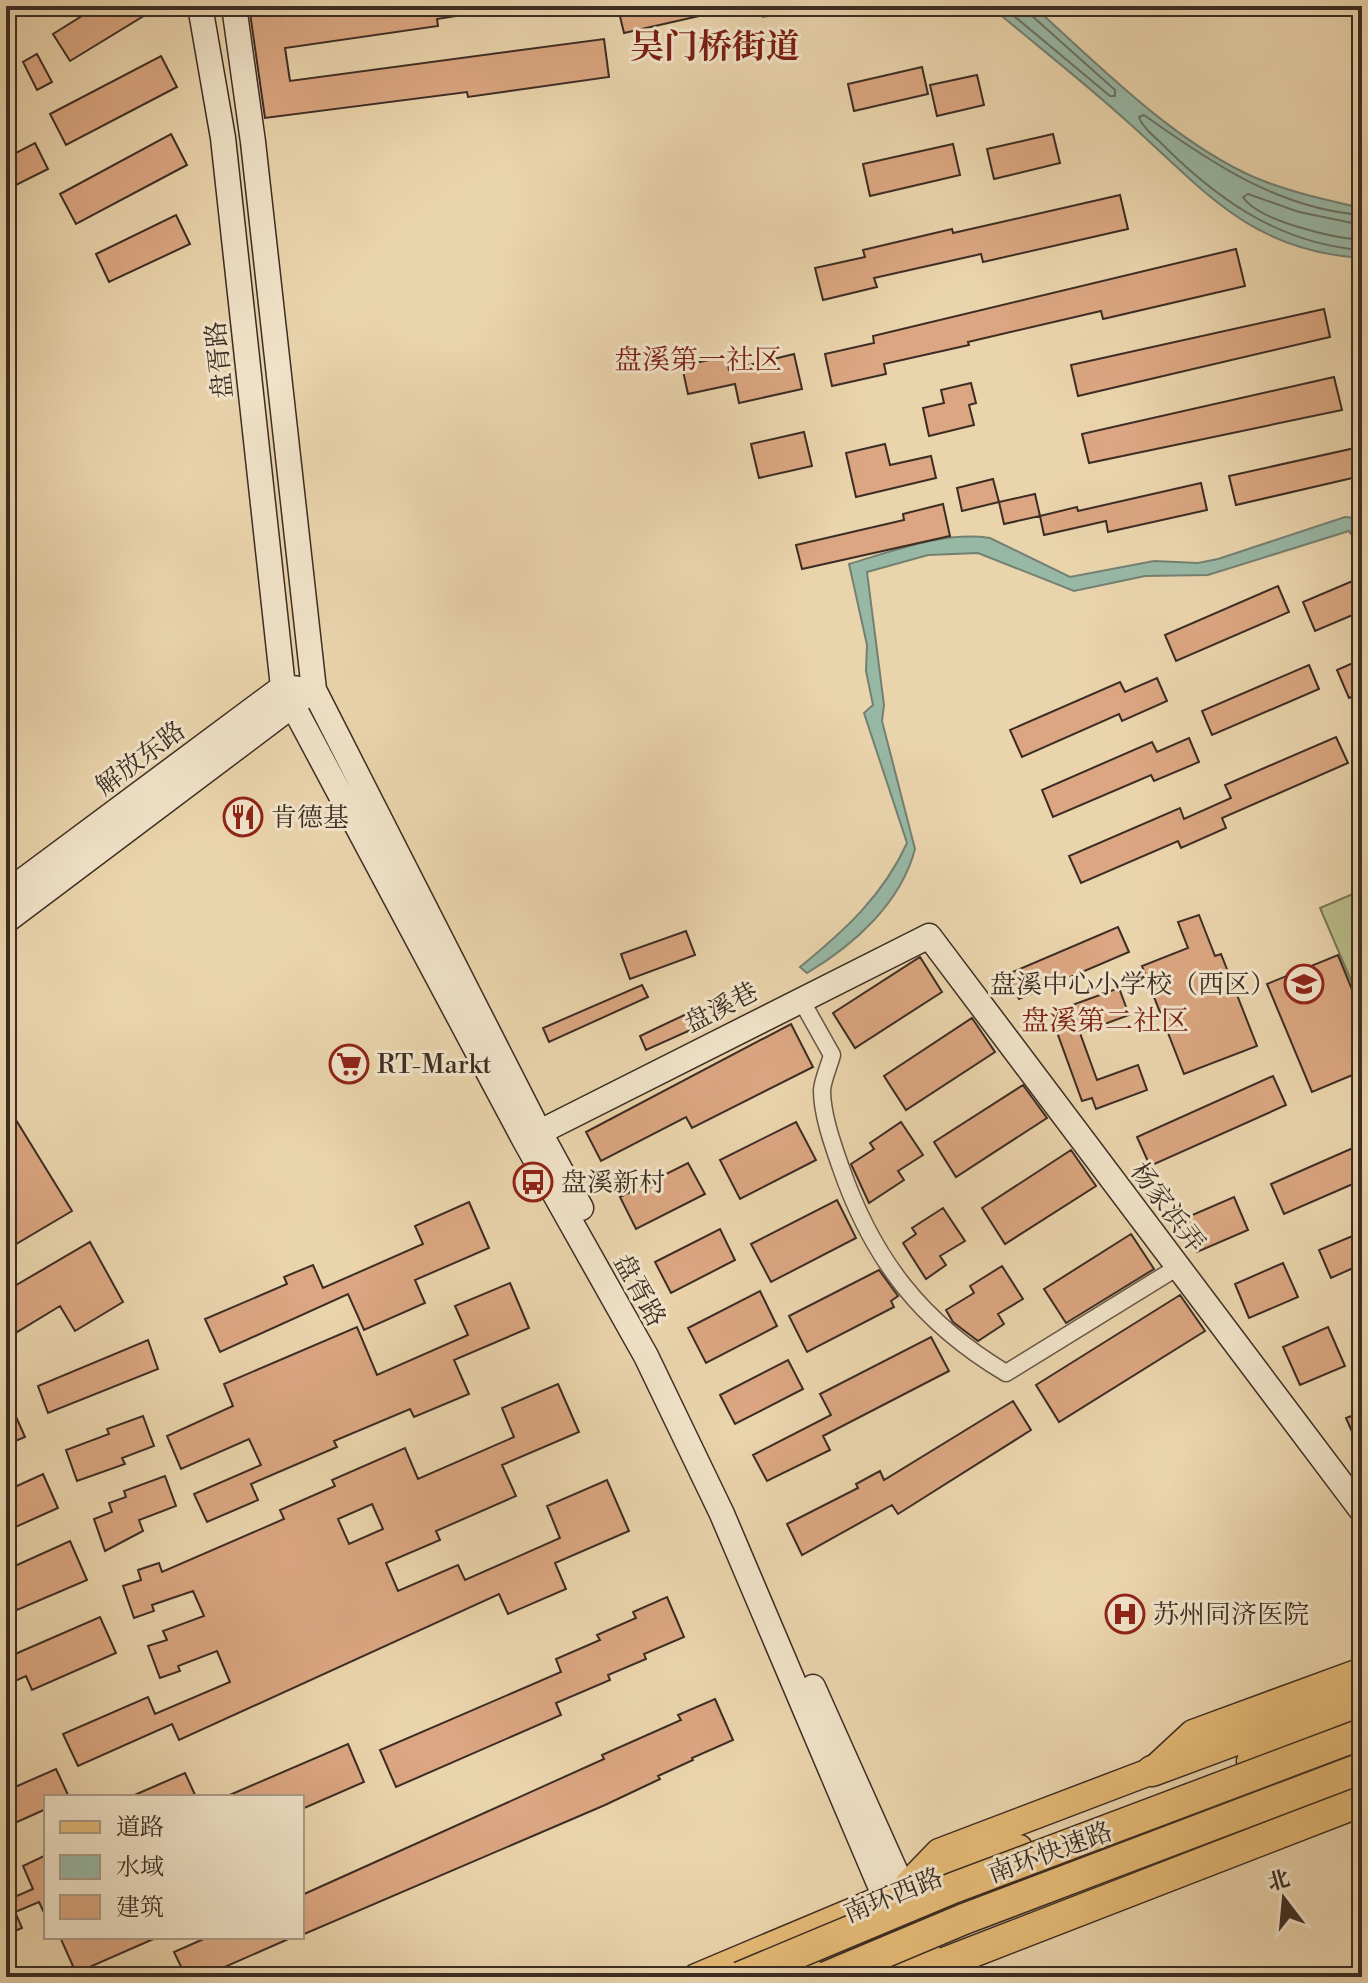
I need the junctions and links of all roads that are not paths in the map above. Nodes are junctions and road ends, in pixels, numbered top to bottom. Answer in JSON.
{"nodes":[{"id":1,"x":200,"y":6,"type":"edge"},
{"id":2,"x":234,"y":6,"type":"edge"},
{"id":3,"x":314,"y":690,"type":"junction"},
{"id":4,"x":288,"y":696,"type":"junction"},
{"id":5,"x":6,"y":893,"type":"edge"},
{"id":6,"x":6,"y":921,"type":"edge"},
{"id":7,"x":929,"y":936,"type":"joint"},
{"id":8,"x":800,"y":998,"type":"junction"},
{"id":9,"x":540,"y":1132,"type":"junction"},
{"id":10,"x":1178,"y":1267,"type":"junction"},
{"id":11,"x":1362,"y":1511,"type":"edge"},
{"id":12,"x":1362,"y":1671,"type":"edge"},
{"id":13,"x":1362,"y":1693,"type":"edge"},
{"id":14,"x":1362,"y":1716,"type":"edge"},
{"id":15,"x":1362,"y":1734,"type":"edge"},
{"id":16,"x":1362,"y":1768,"type":"edge"},
{"id":17,"x":1152,"y":1771,"type":"junction"},
{"id":18,"x":1362,"y":1790,"type":"edge"},
{"id":19,"x":1362,"y":1801,"type":"edge"},
{"id":20,"x":1011,"y":1850,"type":"junction"},
{"id":21,"x":894,"y":1894,"type":"junction"},
{"id":22,"x":907,"y":1922,"type":"junction"},
{"id":23,"x":928,"y":1967,"type":"edge"},
{"id":24,"x":696,"y":1977,"type":"edge"},
{"id":25,"x":740,"y":1977,"type":"edge"},
{"id":26,"x":789,"y":1977,"type":"edge"},
{"id":27,"x":826,"y":1977,"type":"edge"},
{"id":28,"x":873,"y":1977,"type":"edge"}],
"edges":[{"from":1,"to":4,"type":"main road","name":"盘胥路"},
{"from":2,"to":3,"type":"main road","name":"盘胥路"},
{"from":3,"to":4,"type":"main road"},
{"from":3,"to":9,"type":"main road","name":"盘胥路"},
{"from":4,"to":5,"type":"main road","name":"解放东路"},
{"from":4,"to":6,"type":"main road","name":"解放东路"},
{"from":4,"to":21,"type":"main road","name":"盘胥路"},
{"from":7,"to":8,"type":"main road","name":"盘溪巷"},
{"from":7,"to":10,"type":"main road","name":"杨家浜弄"},
{"from":8,"to":9,"type":"main road","name":"盘溪巷"},
{"from":8,"to":10,"type":"street"},
{"from":9,"to":21,"type":"main road","name":"盘胥路"},
{"from":10,"to":11,"type":"main road","name":"杨家浜弄"},
{"from":12,"to":17,"type":"main road"},
{"from":13,"to":17,"type":"highway"},
{"from":14,"to":20,"type":"main road","name":"南环西路"},
{"from":15,"to":25,"type":"highway","name":"南环快速路","bridge":true},
{"from":16,"to":27,"type":"highway","name":"南环快速路","bridge":true},
{"from":17,"to":21,"type":"main road"},
{"from":18,"to":23,"type":"main road"},
{"from":19,"to":23,"type":"highway"},
{"from":20,"to":21,"type":"main road","name":"南环西路"},
{"from":20,"to":22,"type":"main road"},
{"from":21,"to":22,"type":"main road"},
{"from":21,"to":24,"type":"main road","name":"南环西路"},
{"from":22,"to":23,"type":"main road"},
{"from":22,"to":26,"type":"main road"},
{"from":23,"to":28,"type":"main road"}]}
